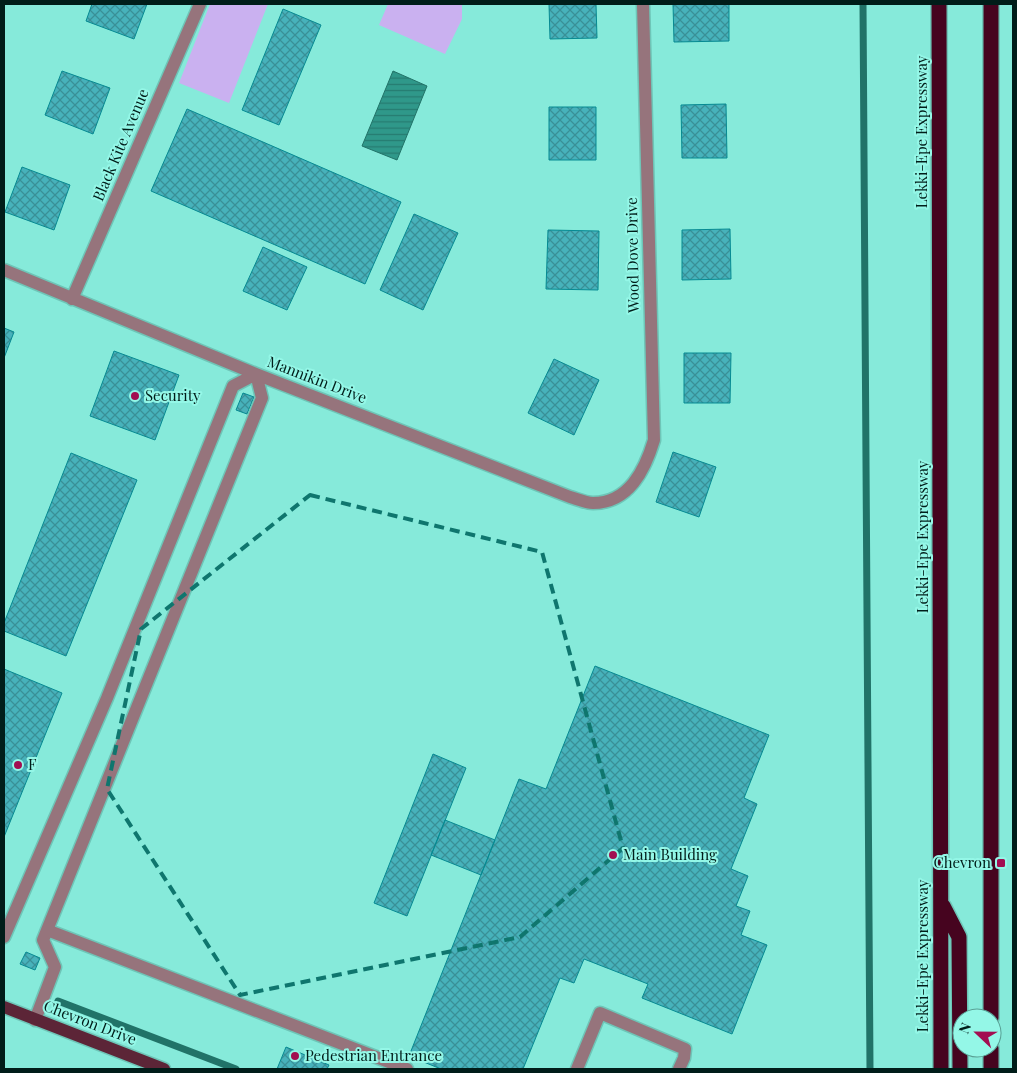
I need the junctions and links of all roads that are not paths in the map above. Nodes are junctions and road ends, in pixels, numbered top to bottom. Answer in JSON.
{"nodes":[{"id":1,"x":200,"y":4,"type":"edge"},
{"id":2,"x":643,"y":4,"type":"edge"},
{"id":3,"x":939,"y":4,"type":"edge"},
{"id":4,"x":991,"y":4,"type":"edge"},
{"id":5,"x":4,"y":270,"type":"edge"},
{"id":6,"x":72,"y":299,"type":"junction"},
{"id":7,"x":256,"y":374,"type":"junction"},
{"id":8,"x":621,"y":494,"type":"joint"},
{"id":9,"x":941,"y":902,"type":"junction"},
{"id":10,"x":47,"y":930,"type":"junction"},
{"id":11,"x":4,"y":937,"type":"edge"},
{"id":12,"x":4,"y":1007,"type":"edge"},
{"id":13,"x":991,"y":1008,"type":"edge"},
{"id":14,"x":35,"y":1020,"type":"junction"},
{"id":15,"x":160,"y":1069,"type":"edge"},
{"id":16,"x":407,"y":1069,"type":"edge"},
{"id":17,"x":577,"y":1069,"type":"edge"},
{"id":18,"x":680,"y":1069,"type":"edge"},
{"id":19,"x":941,"y":1069,"type":"edge"},
{"id":20,"x":960,"y":1069,"type":"edge"}],
"edges":[{"from":1,"to":6,"type":"lane","name":"Black Kite Avenue"},
{"from":2,"to":8,"type":"lane","name":"Wood Dove Drive"},
{"from":3,"to":9,"type":"highway","name":"Lekki-Epe Expressway"},
{"from":4,"to":13,"type":"highway"},
{"from":5,"to":6,"type":"lane","name":"Mannikin Drive"},
{"from":6,"to":7,"type":"lane","name":"Mannikin Drive"},
{"from":7,"to":8,"type":"lane","name":"Mannikin Drive"},
{"from":7,"to":10,"type":"lane"},
{"from":7,"to":11,"type":"lane"},
{"from":9,"to":19,"type":"highway","name":"Lekki-Epe Expressway"},
{"from":9,"to":20,"type":"highway"},
{"from":10,"to":14,"type":"lane"},
{"from":10,"to":16,"type":"lane"},
{"from":12,"to":14,"type":"main road","name":"Chevron Drive"},
{"from":14,"to":15,"type":"main road","name":"Chevron Drive"},
{"from":17,"to":18,"type":"lane"}]}
